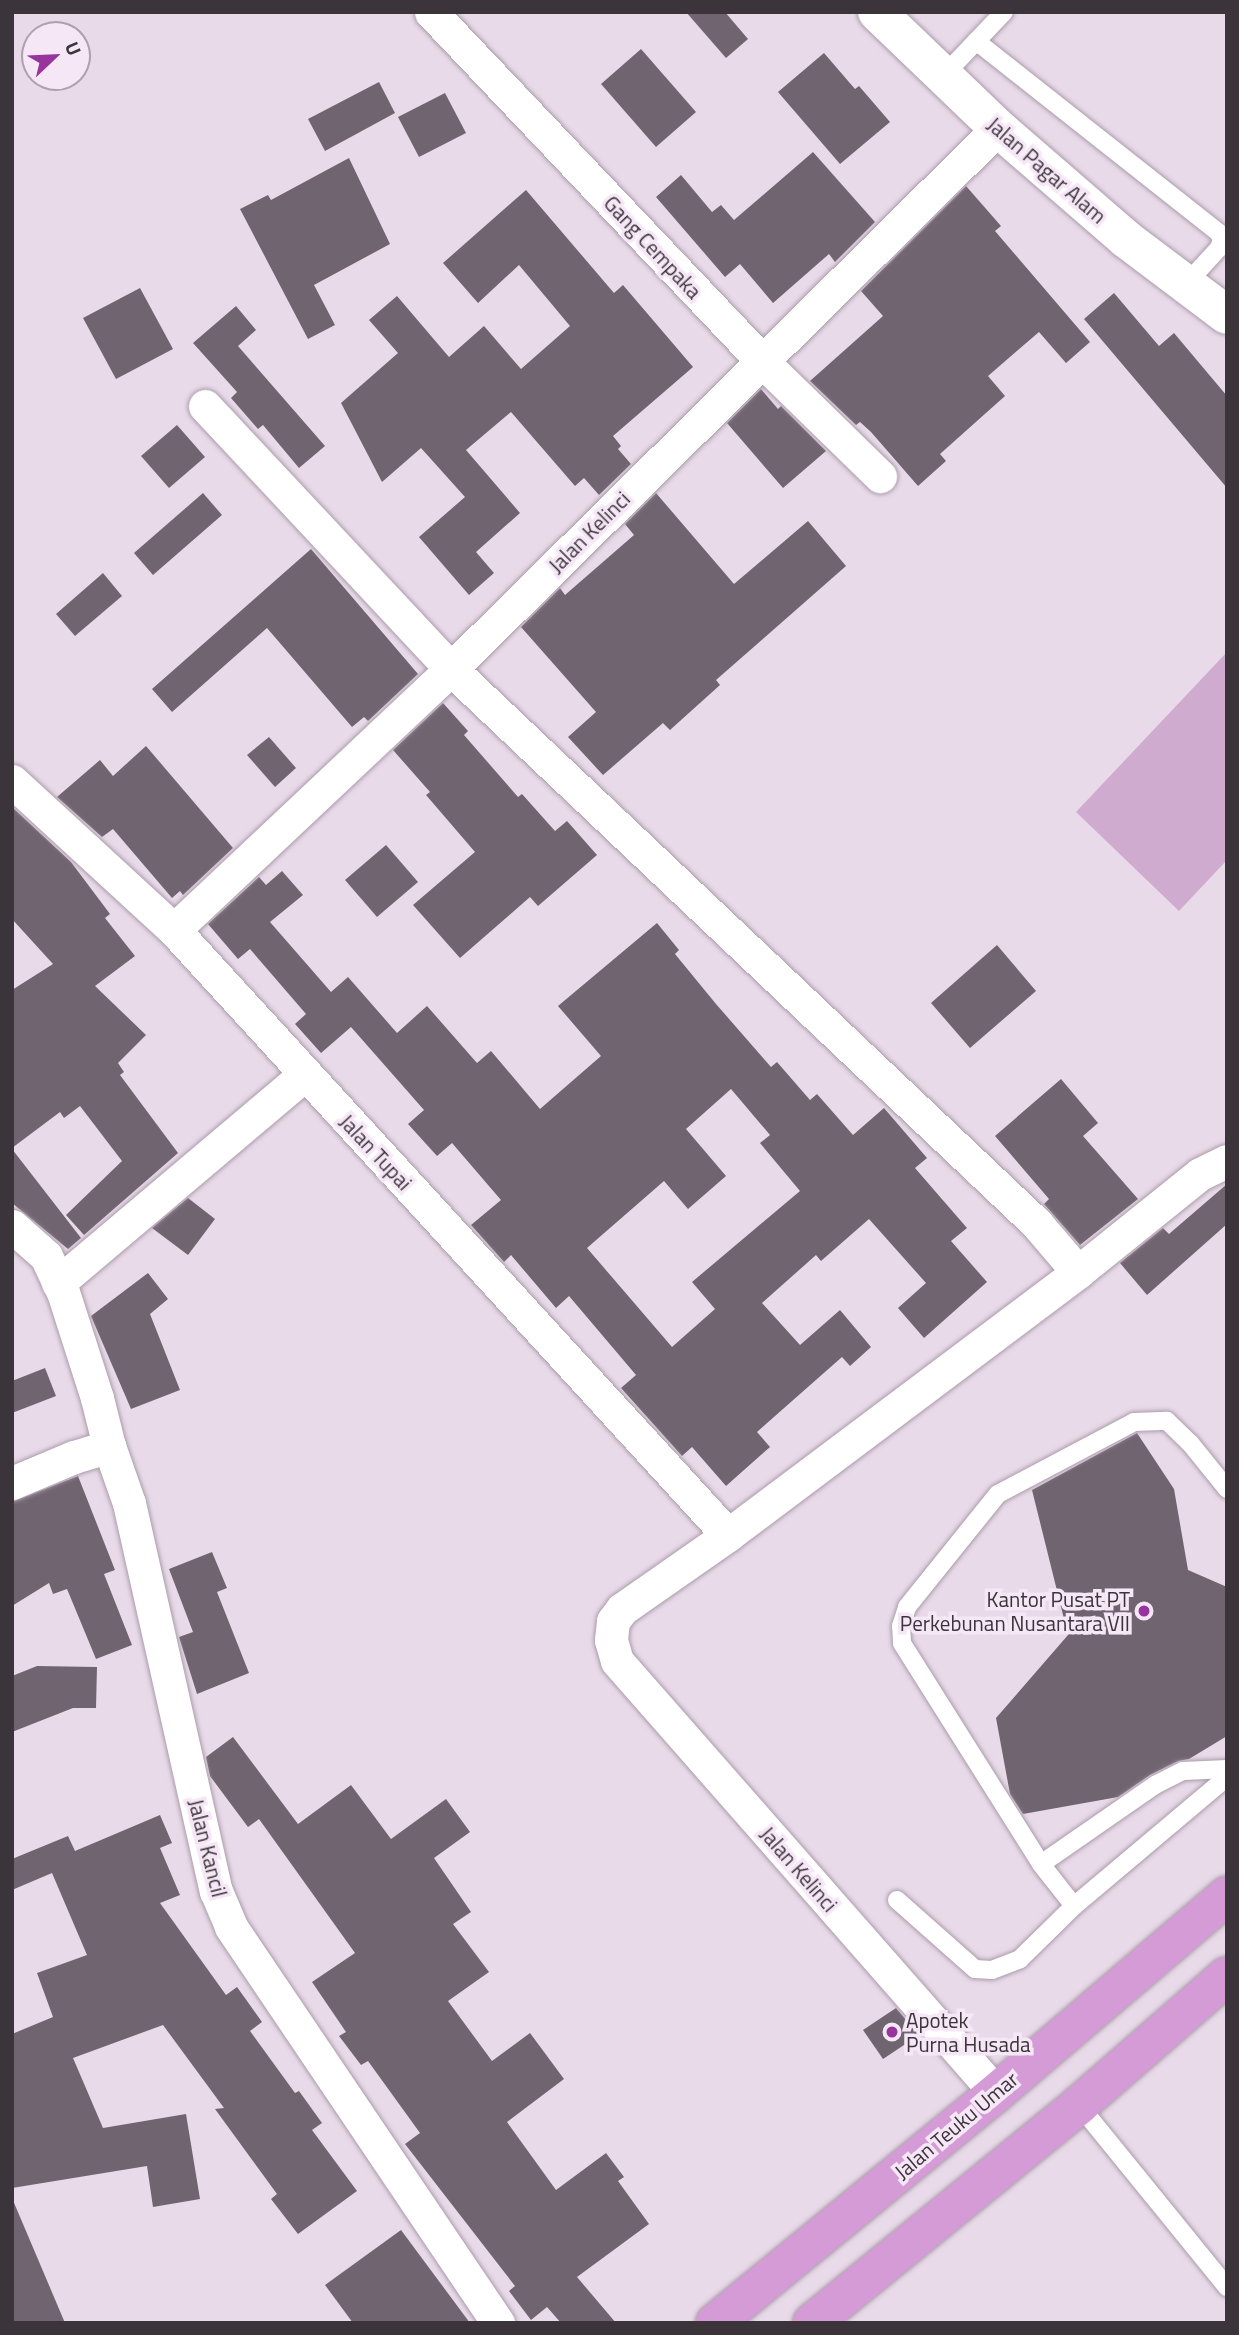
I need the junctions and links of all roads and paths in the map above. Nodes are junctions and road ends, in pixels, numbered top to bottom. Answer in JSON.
{"nodes":[{"id":1,"x":431,"y":12,"type":"edge"},
{"id":2,"x":877,"y":12,"type":"edge"},
{"id":3,"x":1004,"y":12,"type":"edge"},
{"id":4,"x":976,"y":41,"type":"junction"},
{"id":5,"x":944,"y":75,"type":"junction"},
{"id":6,"x":998,"y":128,"type":"junction"},
{"id":7,"x":1186,"y":284,"type":"junction"},
{"id":8,"x":1223,"y":307,"type":"edge"},
{"id":9,"x":762,"y":361,"type":"junction"},
{"id":10,"x":205,"y":406,"type":"dead end"},
{"id":11,"x":880,"y":476,"type":"dead end"},
{"id":12,"x":451,"y":669,"type":"junction"},
{"id":13,"x":12,"y":781,"type":"edge"},
{"id":14,"x":174,"y":930,"type":"junction"},
{"id":15,"x":305,"y":1074,"type":"junction"},
{"id":16,"x":1227,"y":1161,"type":"edge"},
{"id":17,"x":12,"y":1226,"type":"edge"},
{"id":18,"x":1078,"y":1272,"type":"junction"},
{"id":19,"x":58,"y":1283,"type":"junction"},
{"id":20,"x":109,"y":1446,"type":"junction"},
{"id":21,"x":12,"y":1483,"type":"edge"},
{"id":22,"x":1227,"y":1489,"type":"edge"},
{"id":23,"x":728,"y":1535,"type":"junction"},
{"id":24,"x":1227,"y":1769,"type":"edge"},
{"id":25,"x":1227,"y":1777,"type":"edge"},
{"id":26,"x":1041,"y":1864,"type":"junction"},
{"id":27,"x":1227,"y":1896,"type":"edge"},
{"id":28,"x":897,"y":1900,"type":"dead end"},
{"id":29,"x":1074,"y":1906,"type":"junction"},
{"id":30,"x":1227,"y":1976,"type":"edge"},
{"id":31,"x":996,"y":2093,"type":"junction"},
{"id":32,"x":1079,"y":2105,"type":"junction"},
{"id":33,"x":1227,"y":2287,"type":"edge"},
{"id":34,"x":498,"y":2323,"type":"edge"},
{"id":35,"x":715,"y":2323,"type":"edge"},
{"id":36,"x":813,"y":2323,"type":"edge"}],
"edges":[{"from":1,"to":9,"type":"street","name":"Gang Cempaka"},
{"from":2,"to":5,"type":"street","name":"Jalan Pagar Alam"},
{"from":3,"to":4,"type":"lane"},
{"from":4,"to":5,"type":"lane"},
{"from":4,"to":7,"type":"lane"},
{"from":5,"to":6,"type":"street","name":"Jalan Pagar Alam"},
{"from":6,"to":7,"type":"street","name":"Jalan Pagar Alam"},
{"from":6,"to":9,"type":"street","name":"Jalan Kelinci"},
{"from":7,"to":8,"type":"street","name":"Jalan Pagar Alam"},
{"from":9,"to":11,"type":"street","name":"Gang Cempaka"},
{"from":9,"to":12,"type":"street","name":"Jalan Kelinci"},
{"from":10,"to":12,"type":"street"},
{"from":12,"to":14,"type":"street","name":"Jalan Kelinci"},
{"from":12,"to":18,"type":"street"},
{"from":13,"to":14,"type":"street","name":"Jalan Tupai"},
{"from":14,"to":15,"type":"street","name":"Jalan Tupai"},
{"from":15,"to":19,"type":"street"},
{"from":15,"to":23,"type":"street","name":"Jalan Tupai"},
{"from":16,"to":18,"type":"street"},
{"from":17,"to":19,"type":"street","name":"Jalan Kancil"},
{"from":18,"to":23,"type":"street"},
{"from":19,"to":20,"type":"street","name":"Jalan Kancil"},
{"from":20,"to":21,"type":"street"},
{"from":20,"to":34,"type":"street","name":"Jalan Kancil"},
{"from":22,"to":26,"type":"lane"},
{"from":23,"to":31,"type":"street","name":"Jalan Kelinci"},
{"from":24,"to":26,"type":"lane"},
{"from":25,"to":29,"type":"lane"},
{"from":26,"to":29,"type":"lane"},
{"from":27,"to":31,"type":"highway","name":"Jalan Teuku Umar"},
{"from":28,"to":29,"type":"lane"},
{"from":30,"to":32,"type":"highway"},
{"from":31,"to":35,"type":"highway","name":"Jalan Teuku Umar"},
{"from":32,"to":33,"type":"lane"},
{"from":32,"to":36,"type":"highway"}]}
